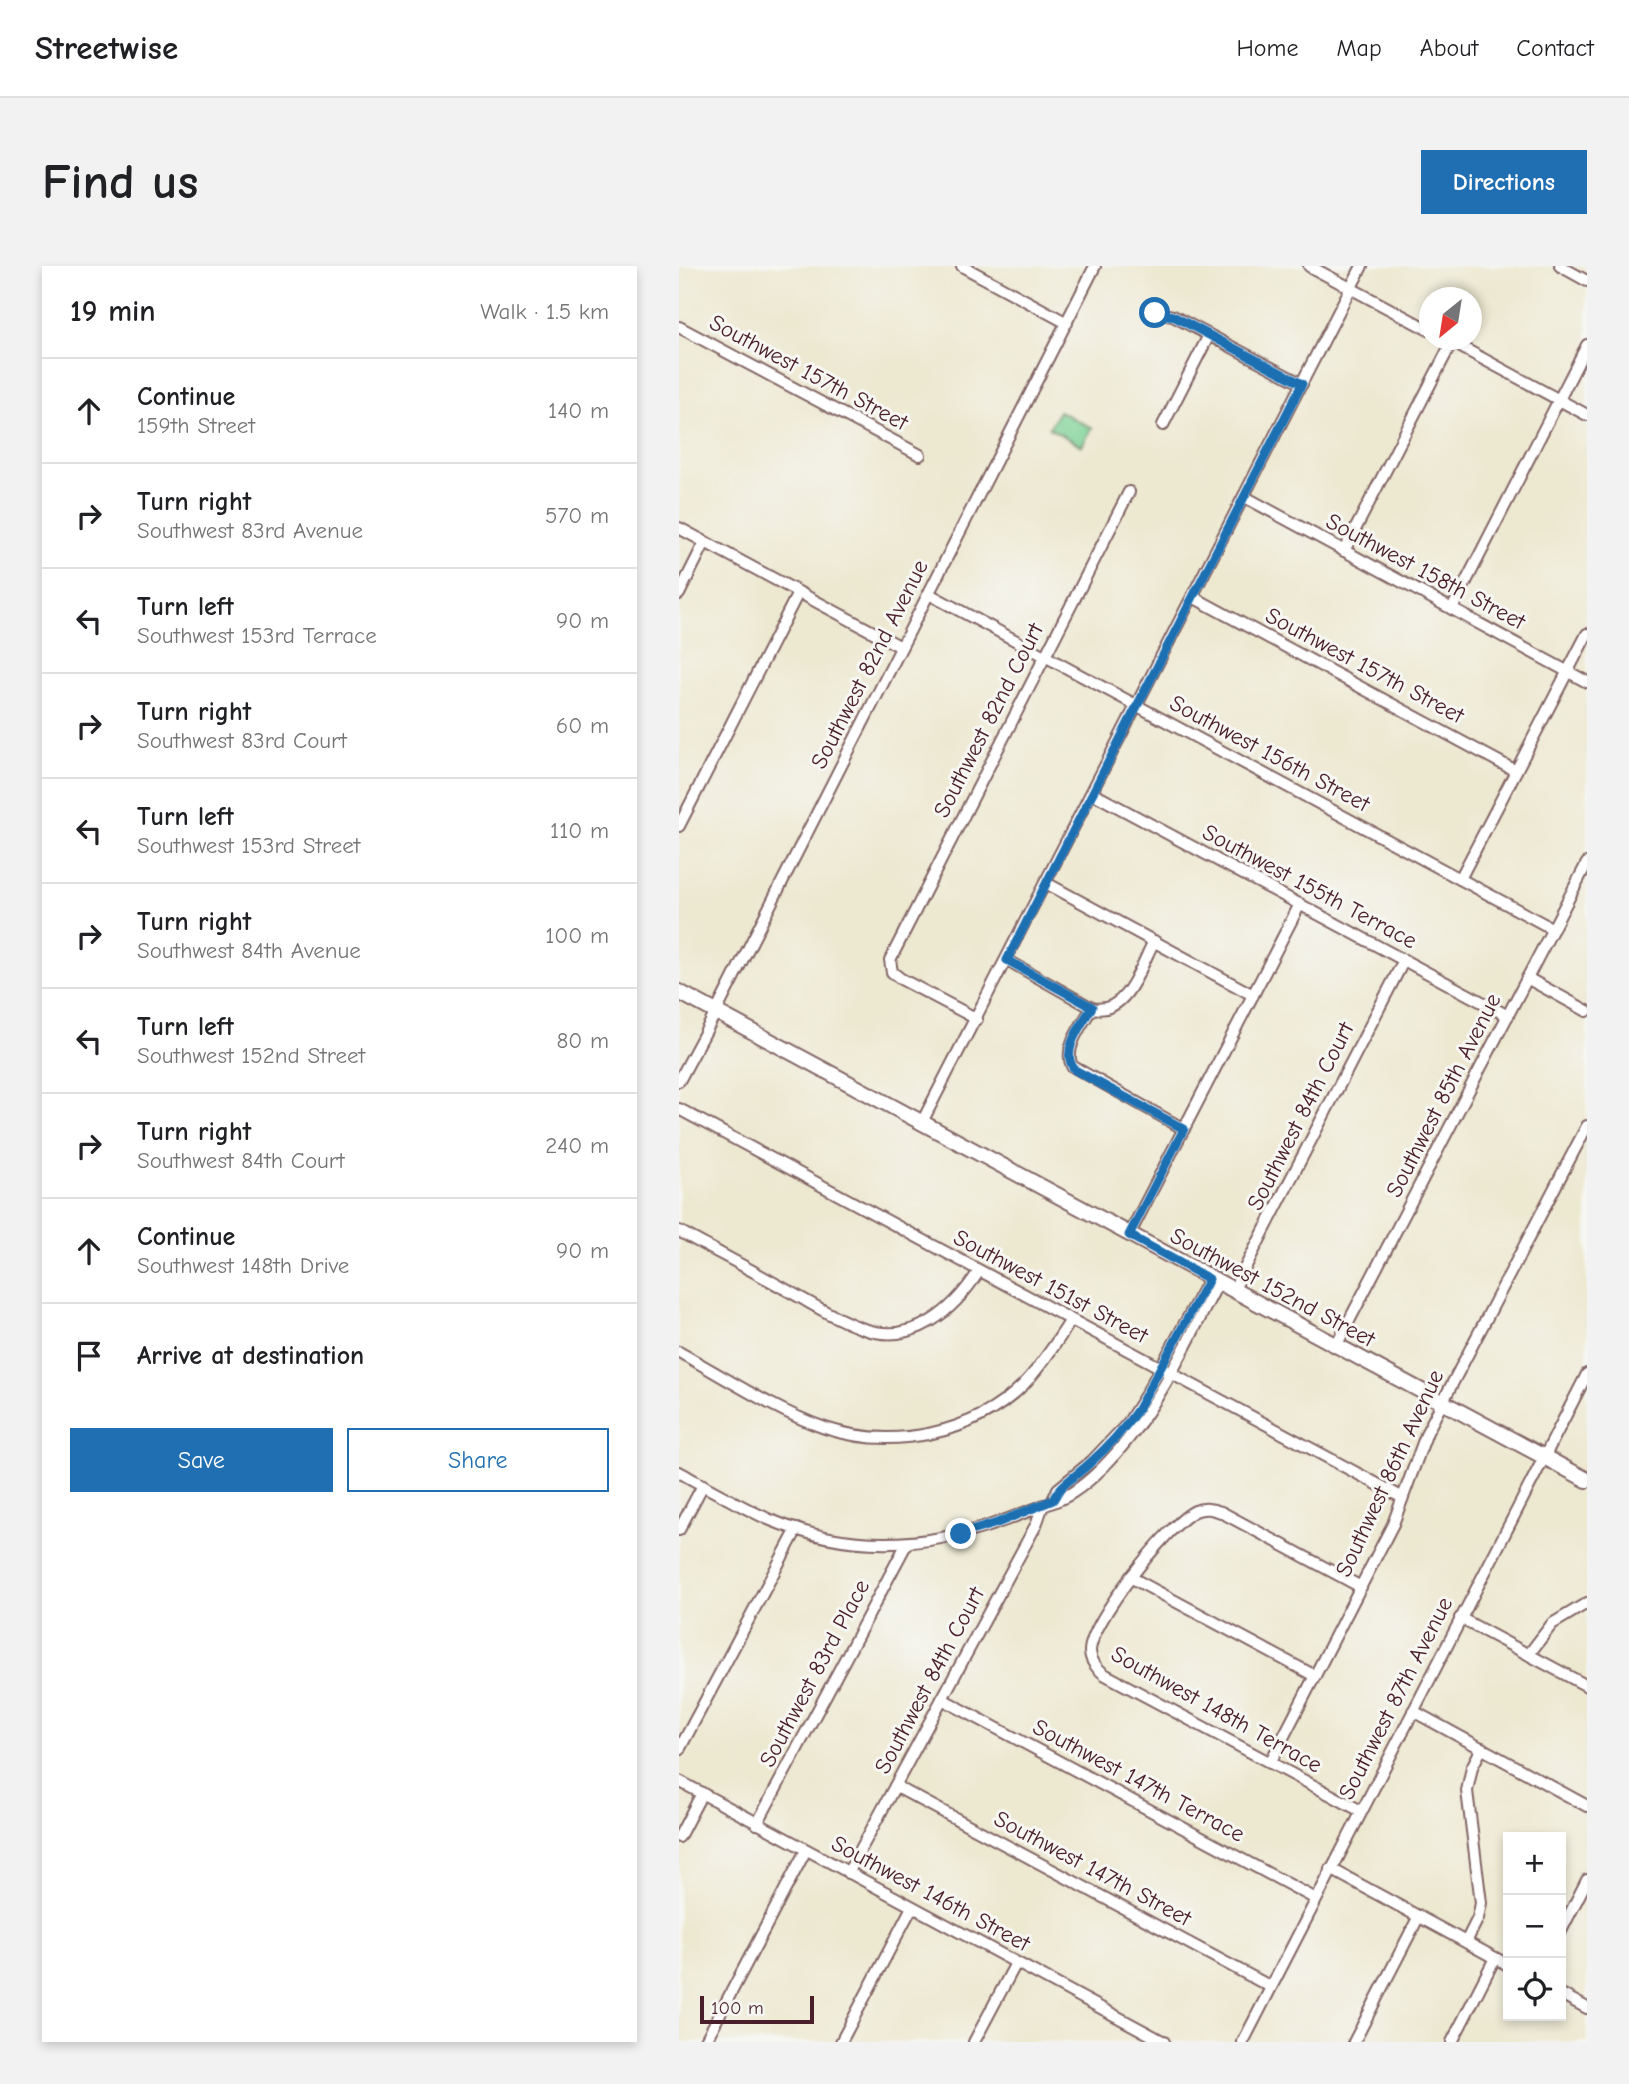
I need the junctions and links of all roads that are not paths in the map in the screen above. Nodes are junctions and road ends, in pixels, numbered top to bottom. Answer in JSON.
{"nodes":[{"id":1,"x":962,"y":266,"type":"edge"},
{"id":2,"x":1095,"y":266,"type":"edge"},
{"id":3,"x":1309,"y":266,"type":"edge"},
{"id":4,"x":1362,"y":266,"type":"edge"},
{"id":5,"x":1560,"y":266,"type":"edge"},
{"id":6,"x":1587,"y":281,"type":"edge"},
{"id":7,"x":1351,"y":288,"type":"junction"},
{"id":8,"x":1155,"y":313,"type":"dead end"},
{"id":9,"x":1067,"y":323,"type":"junction"},
{"id":10,"x":1419,"y":324,"type":"edge"},
{"id":11,"x":679,"y":327,"type":"edge"},
{"id":12,"x":1209,"y":335,"type":"junction"},
{"id":13,"x":1587,"y":345,"type":"edge"},
{"id":14,"x":1445,"y":350,"type":"edge"},
{"id":15,"x":1467,"y":350,"type":"edge"},
{"id":16,"x":1302,"y":384,"type":"junction"},
{"id":17,"x":1559,"y":400,"type":"junction"},
{"id":18,"x":1587,"y":415,"type":"edge"},
{"id":19,"x":1163,"y":425,"type":"dead end"},
{"id":20,"x":920,"y":455,"type":"dead end"},
{"id":21,"x":1129,"y":492,"type":"dead end"},
{"id":22,"x":1245,"y":497,"type":"junction"},
{"id":23,"x":679,"y":528,"type":"edge"},
{"id":24,"x":705,"y":542,"type":"junction"},
{"id":25,"x":1344,"y":551,"type":"junction"},
{"id":26,"x":798,"y":593,"type":"junction"},
{"id":27,"x":679,"y":594,"type":"edge"},
{"id":28,"x":929,"y":594,"type":"junction"},
{"id":29,"x":1193,"y":597,"type":"junction"},
{"id":30,"x":1452,"y":609,"type":"junction"},
{"id":31,"x":1587,"y":634,"type":"edge"},
{"id":32,"x":901,"y":648,"type":"junction"},
{"id":33,"x":1045,"y":656,"type":"junction"},
{"id":34,"x":1568,"y":671,"type":"junction"},
{"id":35,"x":1587,"y":682,"type":"edge"},
{"id":36,"x":1137,"y":705,"type":"junction"},
{"id":37,"x":1516,"y":771,"type":"junction"},
{"id":38,"x":1092,"y":793,"type":"junction"},
{"id":39,"x":679,"y":826,"type":"edge"},
{"id":40,"x":1587,"y":863,"type":"edge"},
{"id":41,"x":1459,"y":878,"type":"junction"},
{"id":42,"x":1046,"y":883,"type":"junction"},
{"id":43,"x":1300,"y":904,"type":"junction"},
{"id":44,"x":1553,"y":929,"type":"junction"},
{"id":45,"x":1154,"y":941,"type":"junction"},
{"id":46,"x":1007,"y":960,"type":"junction"},
{"id":47,"x":1404,"y":960,"type":"junction"},
{"id":48,"x":1527,"y":978,"type":"junction"},
{"id":49,"x":679,"y":992,"type":"edge"},
{"id":50,"x":1253,"y":995,"type":"junction"},
{"id":51,"x":1092,"y":1007,"type":"junction"},
{"id":52,"x":1587,"y":1011,"type":"edge"},
{"id":53,"x":716,"y":1013,"type":"junction"},
{"id":54,"x":1508,"y":1016,"type":"junction"},
{"id":55,"x":977,"y":1019,"type":"junction"},
{"id":56,"x":679,"y":1081,"type":"edge"},
{"id":57,"x":679,"y":1109,"type":"edge"},
{"id":58,"x":922,"y":1124,"type":"junction"},
{"id":59,"x":1587,"y":1126,"type":"edge"},
{"id":60,"x":1184,"y":1129,"type":"junction"},
{"id":61,"x":679,"y":1231,"type":"edge"},
{"id":62,"x":1129,"y":1235,"type":"junction"},
{"id":63,"x":979,"y":1271,"type":"junction"},
{"id":64,"x":1214,"y":1281,"type":"junction"},
{"id":65,"x":1233,"y":1291,"type":"junction"},
{"id":66,"x":1071,"y":1320,"type":"junction"},
{"id":67,"x":1336,"y":1346,"type":"junction"},
{"id":68,"x":679,"y":1352,"type":"edge"},
{"id":69,"x":1165,"y":1371,"type":"junction"},
{"id":70,"x":1587,"y":1374,"type":"edge"},
{"id":71,"x":1442,"y":1403,"type":"junction"},
{"id":72,"x":1545,"y":1457,"type":"junction"},
{"id":73,"x":679,"y":1472,"type":"edge"},
{"id":74,"x":1587,"y":1480,"type":"edge"},
{"id":75,"x":703,"y":1485,"type":"junction"},
{"id":76,"x":1403,"y":1498,"type":"junction"},
{"id":77,"x":1048,"y":1503,"type":"junction"},
{"id":78,"x":797,"y":1529,"type":"junction"},
{"id":79,"x":679,"y":1530,"type":"edge"},
{"id":80,"x":907,"y":1543,"type":"junction"},
{"id":81,"x":1130,"y":1577,"type":"junction"},
{"id":82,"x":1361,"y":1587,"type":"junction"},
{"id":83,"x":1587,"y":1603,"type":"edge"},
{"id":84,"x":1460,"y":1618,"type":"junction"},
{"id":85,"x":1529,"y":1654,"type":"junction"},
{"id":86,"x":1315,"y":1676,"type":"junction"},
{"id":87,"x":1587,"y":1686,"type":"edge"},
{"id":88,"x":942,"y":1699,"type":"junction"},
{"id":89,"x":1413,"y":1711,"type":"junction"},
{"id":90,"x":1482,"y":1748,"type":"junction"},
{"id":91,"x":679,"y":1750,"type":"edge"},
{"id":92,"x":1269,"y":1763,"type":"junction"},
{"id":93,"x":679,"y":1781,"type":"edge"},
{"id":94,"x":895,"y":1786,"type":"junction"},
{"id":95,"x":702,"y":1793,"type":"junction"},
{"id":96,"x":1587,"y":1805,"type":"edge"},
{"id":97,"x":1361,"y":1811,"type":"junction"},
{"id":98,"x":757,"y":1824,"type":"junction"},
{"id":99,"x":679,"y":1837,"type":"edge"},
{"id":100,"x":806,"y":1850,"type":"junction"},
{"id":101,"x":1331,"y":1869,"type":"junction"},
{"id":102,"x":848,"y":1873,"type":"junction"},
{"id":103,"x":1587,"y":1880,"type":"edge"},
{"id":104,"x":1316,"y":1899,"type":"junction"},
{"id":105,"x":912,"y":1907,"type":"junction"},
{"id":106,"x":1419,"y":1916,"type":"junction"},
{"id":107,"x":1566,"y":1921,"type":"edge"},
{"id":108,"x":1466,"y":1942,"type":"junction"},
{"id":109,"x":1495,"y":1958,"type":"junction"},
{"id":110,"x":1503,"y":1962,"type":"edge"},
{"id":111,"x":1016,"y":1963,"type":"junction"},
{"id":112,"x":1271,"y":1987,"type":"junction"},
{"id":113,"x":1566,"y":1997,"type":"edge"},
{"id":114,"x":1587,"y":2008,"type":"edge"},
{"id":115,"x":705,"y":2042,"type":"edge"},
{"id":116,"x":841,"y":2042,"type":"edge"},
{"id":117,"x":974,"y":2042,"type":"edge"},
{"id":118,"x":1164,"y":2042,"type":"edge"},
{"id":119,"x":1243,"y":2042,"type":"edge"},
{"id":120,"x":1354,"y":2042,"type":"edge"},
{"id":121,"x":1452,"y":2042,"type":"edge"}],
"edges":[{"from":1,"to":9,"type":"street"},
{"from":2,"to":9,"type":"street","name":"Southwest 82nd Avenue"},
{"from":3,"to":7,"type":"street"},
{"from":4,"to":7,"type":"street"},
{"from":5,"to":6,"type":"street"},
{"from":7,"to":10,"type":"street"},
{"from":7,"to":16,"type":"street"},
{"from":8,"to":12,"type":"street"},
{"from":9,"to":28,"type":"street","name":"Southwest 82nd Avenue"},
{"from":11,"to":20,"type":"street","name":"Southwest 157th Street"},
{"from":12,"to":16,"type":"street"},
{"from":12,"to":19,"type":"street"},
{"from":13,"to":17,"type":"street"},
{"from":14,"to":25,"type":"street"},
{"from":15,"to":17,"type":"street"},
{"from":16,"to":22,"type":"street"},
{"from":17,"to":18,"type":"street"},
{"from":17,"to":30,"type":"street"},
{"from":21,"to":33,"type":"street","name":"Southwest 82nd Court"},
{"from":22,"to":25,"type":"street","name":"Southwest 158th Street"},
{"from":22,"to":29,"type":"street"},
{"from":23,"to":24,"type":"street"},
{"from":24,"to":26,"type":"street"},
{"from":24,"to":27,"type":"street"},
{"from":25,"to":30,"type":"street","name":"Southwest 158th Street"},
{"from":26,"to":32,"type":"street"},
{"from":26,"to":39,"type":"street"},
{"from":28,"to":32,"type":"street","name":"Southwest 82nd Avenue"},
{"from":28,"to":33,"type":"street","name":"Southwest 156th Street"},
{"from":29,"to":36,"type":"street"},
{"from":29,"to":37,"type":"street","name":"Southwest 157th Street"},
{"from":30,"to":34,"type":"street","name":"Southwest 158th Street"},
{"from":31,"to":34,"type":"street"},
{"from":32,"to":53,"type":"street","name":"Southwest 82nd Avenue"},
{"from":33,"to":36,"type":"street","name":"Southwest 156th Street"},
{"from":33,"to":55,"type":"street","name":"Southwest 82nd Court"},
{"from":34,"to":35,"type":"street","name":"Southwest 158th Street"},
{"from":34,"to":37,"type":"street"},
{"from":36,"to":38,"type":"street"},
{"from":36,"to":41,"type":"street","name":"Southwest 156th Street"},
{"from":37,"to":41,"type":"street"},
{"from":38,"to":42,"type":"street"},
{"from":38,"to":43,"type":"street","name":"Southwest 155th Terrace"},
{"from":40,"to":44,"type":"street","name":"Southwest 85th Avenue"},
{"from":41,"to":44,"type":"street","name":"Southwest 156th Street"},
{"from":42,"to":45,"type":"street"},
{"from":42,"to":46,"type":"street"},
{"from":43,"to":47,"type":"street","name":"Southwest 155th Terrace"},
{"from":43,"to":50,"type":"street"},
{"from":44,"to":48,"type":"street","name":"Southwest 85th Avenue"},
{"from":45,"to":50,"type":"street"},
{"from":45,"to":51,"type":"street"},
{"from":46,"to":51,"type":"street"},
{"from":46,"to":55,"type":"street"},
{"from":47,"to":54,"type":"street","name":"Southwest 155th Terrace"},
{"from":47,"to":65,"type":"street","name":"Southwest 84th Court"},
{"from":48,"to":52,"type":"street"},
{"from":48,"to":54,"type":"street","name":"Southwest 85th Avenue"},
{"from":49,"to":53,"type":"main road","name":"Southwest 152nd Street"},
{"from":50,"to":60,"type":"street"},
{"from":51,"to":60,"type":"street"},
{"from":53,"to":56,"type":"street","name":"Southwest 82nd Avenue"},
{"from":53,"to":58,"type":"main road","name":"Southwest 152nd Street"},
{"from":54,"to":67,"type":"street","name":"Southwest 85th Avenue"},
{"from":55,"to":58,"type":"street"},
{"from":57,"to":63,"type":"street","name":"Southwest 151st Street"},
{"from":58,"to":62,"type":"main road","name":"Southwest 152nd Street"},
{"from":59,"to":71,"type":"street","name":"Southwest 86th Avenue"},
{"from":60,"to":62,"type":"street"},
{"from":61,"to":63,"type":"street"},
{"from":62,"to":64,"type":"main road","name":"Southwest 152nd Street"},
{"from":63,"to":66,"type":"street","name":"Southwest 151st Street"},
{"from":64,"to":65,"type":"main road","name":"Southwest 152nd Street"},
{"from":64,"to":69,"type":"street"},
{"from":65,"to":67,"type":"main road","name":"Southwest 152nd Street"},
{"from":66,"to":68,"type":"street"},
{"from":66,"to":69,"type":"street","name":"Southwest 151st Street"},
{"from":67,"to":71,"type":"main road","name":"Southwest 152nd Street"},
{"from":69,"to":76,"type":"street","name":"Southwest 151st Street"},
{"from":69,"to":77,"type":"street"},
{"from":70,"to":72,"type":"street","name":"Southwest 87th Avenue"},
{"from":71,"to":72,"type":"main road","name":"Southwest 152nd Street"},
{"from":71,"to":76,"type":"street","name":"Southwest 86th Avenue"},
{"from":72,"to":74,"type":"main road","name":"Southwest 152nd Street"},
{"from":72,"to":84,"type":"street","name":"Southwest 87th Avenue"},
{"from":73,"to":75,"type":"street"},
{"from":75,"to":78,"type":"street"},
{"from":75,"to":79,"type":"street"},
{"from":76,"to":82,"type":"street","name":"Southwest 86th Avenue"},
{"from":77,"to":80,"type":"street"},
{"from":77,"to":88,"type":"street","name":"Southwest 84th Court"},
{"from":78,"to":80,"type":"street"},
{"from":78,"to":91,"type":"street"},
{"from":80,"to":98,"type":"street","name":"Southwest 83rd Place"},
{"from":81,"to":82,"type":"street"},
{"from":81,"to":86,"type":"street"},
{"from":81,"to":92,"type":"street","name":"Southwest 148th Terrace"},
{"from":82,"to":86,"type":"street","name":"Southwest 86th Avenue"},
{"from":83,"to":85,"type":"street"},
{"from":84,"to":85,"type":"street"},
{"from":84,"to":89,"type":"street","name":"Southwest 87th Avenue"},
{"from":85,"to":87,"type":"street"},
{"from":86,"to":92,"type":"street","name":"Southwest 86th Avenue"},
{"from":88,"to":94,"type":"street","name":"Southwest 84th Court"},
{"from":88,"to":104,"type":"street","name":"Southwest 147th Terrace"},
{"from":89,"to":90,"type":"street"},
{"from":89,"to":97,"type":"street","name":"Southwest 87th Avenue"},
{"from":90,"to":96,"type":"street"},
{"from":90,"to":108,"type":"street"},
{"from":92,"to":97,"type":"street","name":"Southwest 148th Terrace"},
{"from":93,"to":95,"type":"street","name":"Southwest 146th Street"},
{"from":94,"to":102,"type":"street","name":"Southwest 84th Court"},
{"from":94,"to":112,"type":"street","name":"Southwest 147th Street"},
{"from":95,"to":98,"type":"street","name":"Southwest 146th Street"},
{"from":95,"to":99,"type":"street"},
{"from":97,"to":101,"type":"street","name":"Southwest 87th Avenue"},
{"from":98,"to":100,"type":"street","name":"Southwest 146th Street"},
{"from":100,"to":102,"type":"street","name":"Southwest 146th Street"},
{"from":100,"to":115,"type":"street"},
{"from":101,"to":104,"type":"street","name":"Southwest 87th Avenue"},
{"from":101,"to":106,"type":"street"},
{"from":102,"to":105,"type":"street","name":"Southwest 146th Street"},
{"from":103,"to":107,"type":"street"},
{"from":104,"to":112,"type":"street","name":"Southwest 87th Avenue"},
{"from":105,"to":111,"type":"street","name":"Southwest 146th Street"},
{"from":105,"to":116,"type":"street"},
{"from":106,"to":108,"type":"street"},
{"from":106,"to":120,"type":"street"},
{"from":108,"to":109,"type":"street"},
{"from":109,"to":110,"type":"street"},
{"from":109,"to":121,"type":"street"},
{"from":111,"to":117,"type":"street"},
{"from":111,"to":118,"type":"street","name":"Southwest 146th Street"},
{"from":112,"to":119,"type":"street","name":"Southwest 87th Avenue"},
{"from":113,"to":114,"type":"street"}]}
